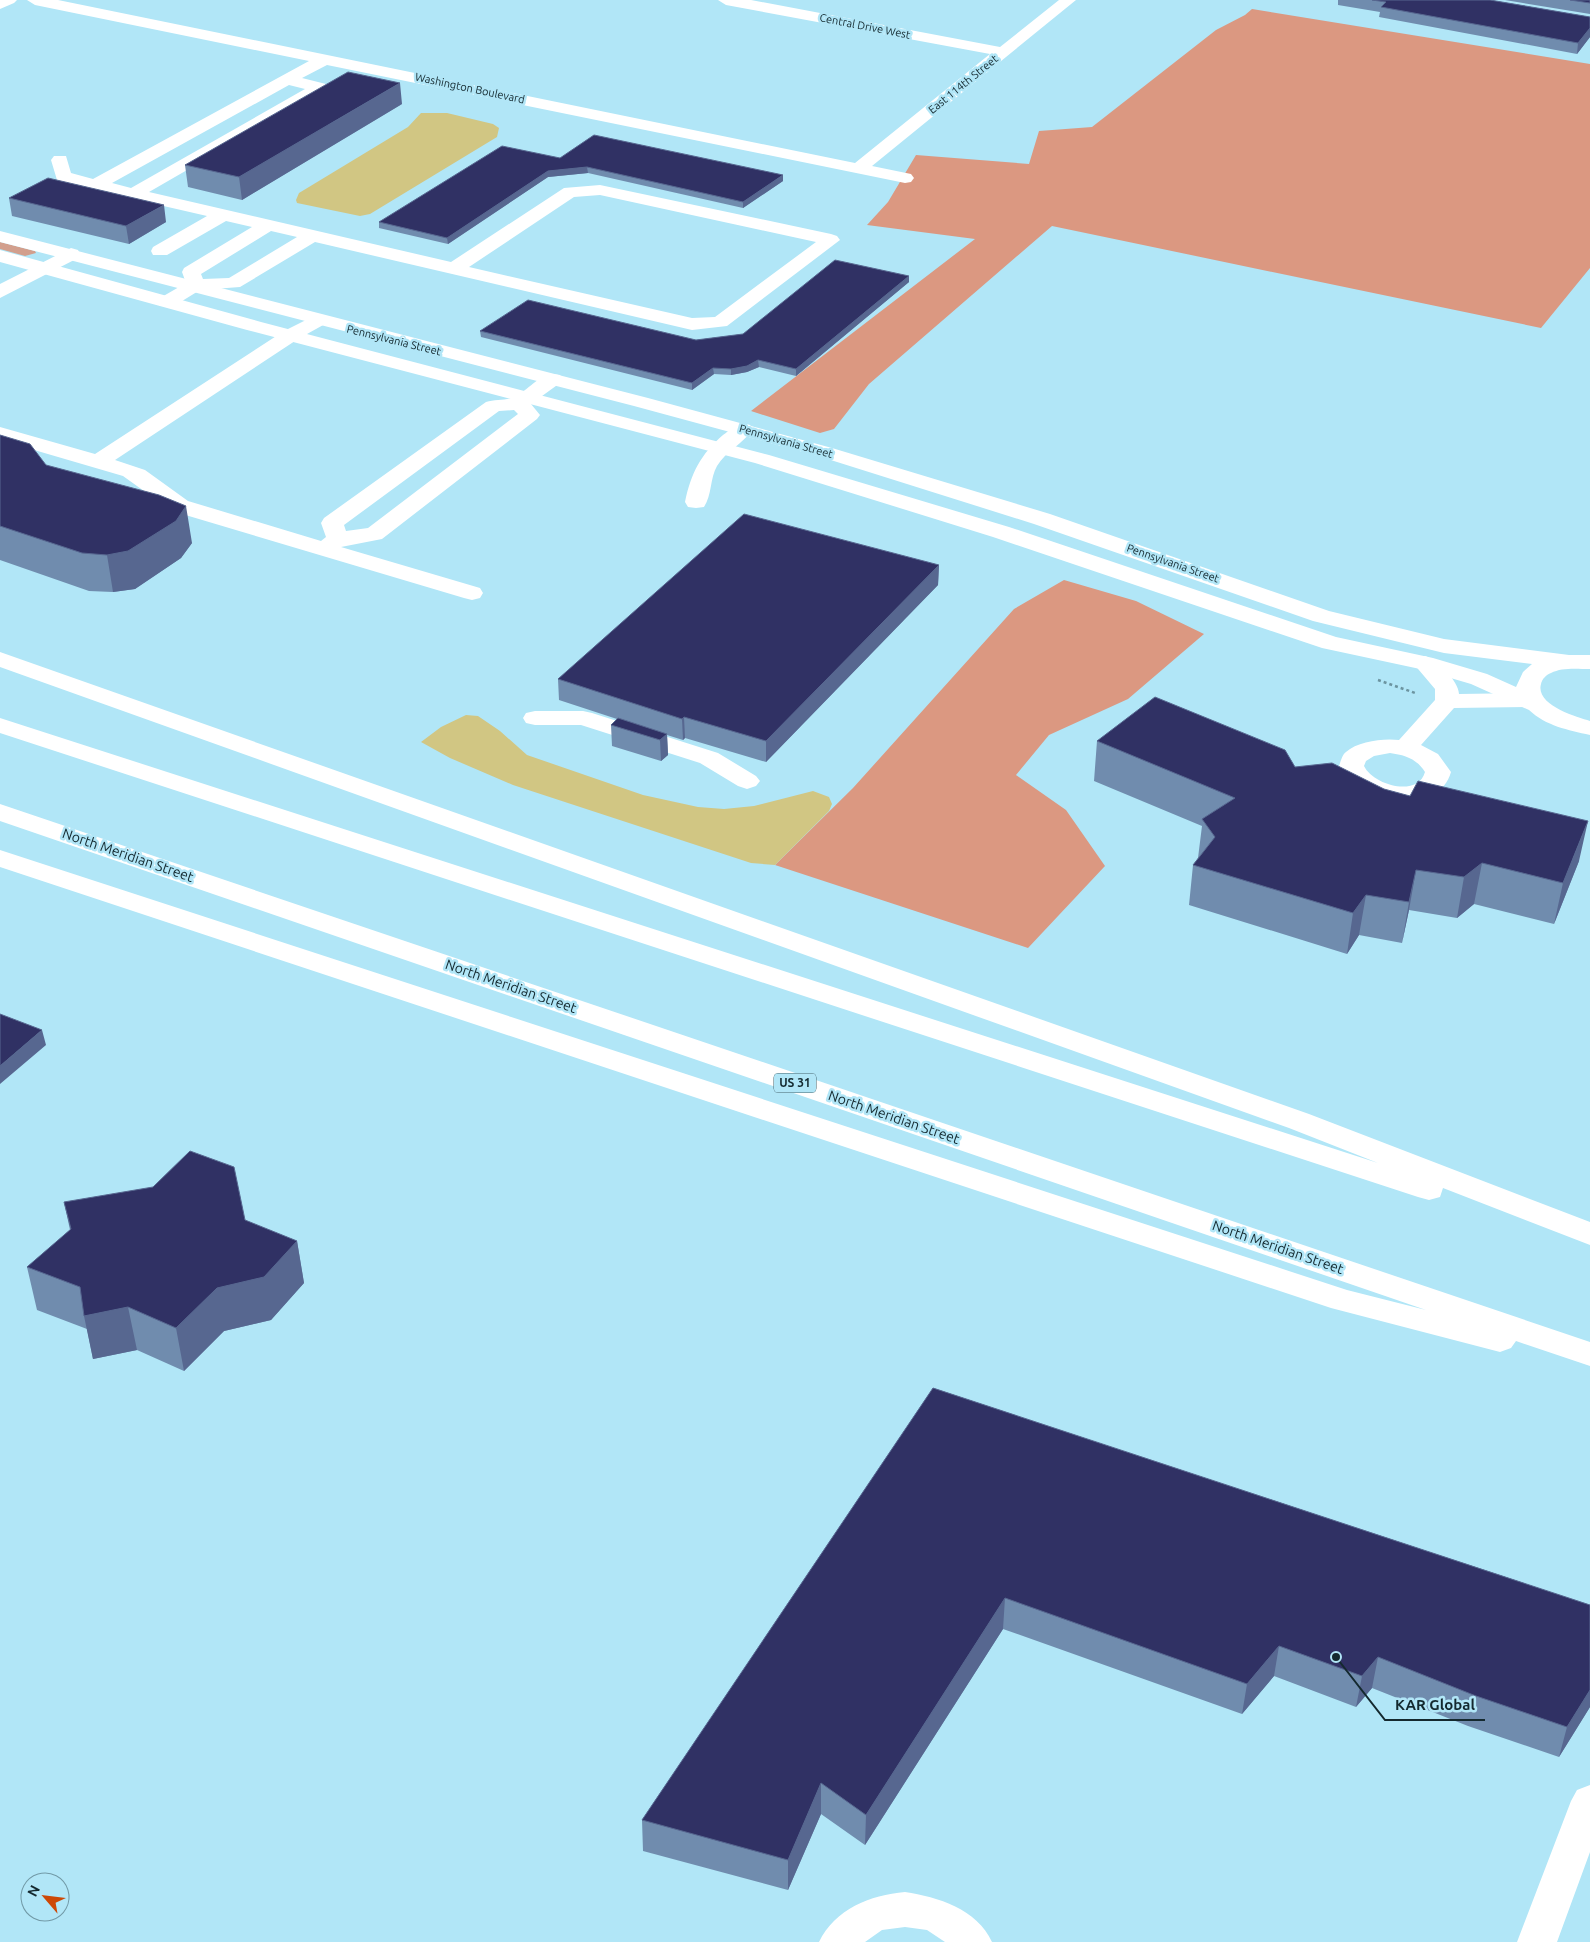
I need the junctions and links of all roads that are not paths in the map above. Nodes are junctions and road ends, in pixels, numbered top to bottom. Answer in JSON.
{"nodes":[{"id":1,"x":10,"y":0,"type":"edge"},
{"id":2,"x":35,"y":0,"type":"edge"},
{"id":3,"x":726,"y":0,"type":"edge"},
{"id":4,"x":1068,"y":0,"type":"edge"},
{"id":5,"x":0,"y":4,"type":"edge"},
{"id":6,"x":1003,"y":52,"type":"junction"},
{"id":7,"x":325,"y":59,"type":"junction"},
{"id":8,"x":286,"y":80,"type":"junction"},
{"id":9,"x":60,"y":160,"type":"dead end"},
{"id":10,"x":858,"y":169,"type":"junction"},
{"id":11,"x":905,"y":178,"type":"dead end"},
{"id":12,"x":96,"y":185,"type":"junction"},
{"id":13,"x":133,"y":194,"type":"junction"},
{"id":14,"x":223,"y":215,"type":"junction"},
{"id":15,"x":268,"y":225,"type":"junction"},
{"id":16,"x":0,"y":236,"type":"edge"},
{"id":17,"x":312,"y":236,"type":"junction"},
{"id":18,"x":160,"y":251,"type":"dead end"},
{"id":19,"x":71,"y":254,"type":"junction"},
{"id":20,"x":0,"y":256,"type":"edge"},
{"id":21,"x":44,"y":268,"type":"junction"},
{"id":22,"x":453,"y":268,"type":"junction"},
{"id":23,"x":195,"y":286,"type":"junction"},
{"id":24,"x":0,"y":292,"type":"edge"},
{"id":25,"x":167,"y":302,"type":"junction"},
{"id":26,"x":318,"y":320,"type":"junction"},
{"id":27,"x":291,"y":336,"type":"junction"},
{"id":28,"x":553,"y":380,"type":"junction"},
{"id":29,"x":524,"y":400,"type":"junction"},
{"id":30,"x":742,"y":429,"type":"junction"},
{"id":31,"x":0,"y":433,"type":"edge"},
{"id":32,"x":721,"y":448,"type":"junction"},
{"id":33,"x":99,"y":461,"type":"junction"},
{"id":34,"x":696,"y":502,"type":"dead end"},
{"id":35,"x":331,"y":544,"type":"junction"},
{"id":36,"x":472,"y":593,"type":"dead end"},
{"id":37,"x":0,"y":659,"type":"edge"},
{"id":38,"x":1578,"y":662,"type":"edge"},
{"id":39,"x":1425,"y":663,"type":"junction"},
{"id":40,"x":1447,"y":701,"type":"junction"},
{"id":41,"x":1530,"y":702,"type":"junction"},
{"id":42,"x":536,"y":718,"type":"dead end"},
{"id":43,"x":0,"y":724,"type":"edge"},
{"id":44,"x":1588,"y":728,"type":"edge"},
{"id":45,"x":1406,"y":747,"type":"dead end"},
{"id":46,"x":747,"y":781,"type":"dead end"},
{"id":47,"x":0,"y":812,"type":"edge"},
{"id":48,"x":0,"y":858,"type":"edge"},
{"id":49,"x":1590,"y":1234,"type":"edge"},
{"id":50,"x":1590,"y":1242,"type":"edge"},
{"id":51,"x":1590,"y":1354,"type":"edge"},
{"id":52,"x":1590,"y":1363,"type":"edge"},
{"id":53,"x":1590,"y":1801,"type":"edge"},
{"id":54,"x":839,"y":1942,"type":"edge"},
{"id":55,"x":972,"y":1942,"type":"edge"},
{"id":56,"x":1537,"y":1942,"type":"edge"}],
"edges":[{"from":1,"to":5,"type":"main road"},
{"from":2,"to":7,"type":"main road","name":"Washington Boulevard"},
{"from":3,"to":6,"type":"main road","name":"Central Drive West"},
{"from":4,"to":6,"type":"main road","name":"East 114th Street"},
{"from":6,"to":10,"type":"main road","name":"East 114th Street"},
{"from":7,"to":8,"type":"main road"},
{"from":7,"to":10,"type":"main road","name":"Washington Boulevard"},
{"from":8,"to":12,"type":"main road"},
{"from":8,"to":13,"type":"main road"},
{"from":9,"to":12,"type":"main road"},
{"from":10,"to":11,"type":"main road","name":"Washington Boulevard"},
{"from":12,"to":13,"type":"main road"},
{"from":13,"to":14,"type":"main road"},
{"from":14,"to":15,"type":"main road"},
{"from":14,"to":18,"type":"main road"},
{"from":15,"to":17,"type":"main road"},
{"from":15,"to":23,"type":"main road"},
{"from":16,"to":19,"type":"main road","name":"Pennsylvania Street"},
{"from":17,"to":22,"type":"main road"},
{"from":17,"to":23,"type":"main road"},
{"from":19,"to":21,"type":"main road"},
{"from":19,"to":23,"type":"main road","name":"Pennsylvania Street"},
{"from":20,"to":21,"type":"main road","name":"Pennsylvania Street"},
{"from":21,"to":24,"type":"main road"},
{"from":21,"to":25,"type":"main road","name":"Pennsylvania Street"},
{"from":22,"to":22,"type":"main road"},
{"from":23,"to":25,"type":"main road"},
{"from":23,"to":26,"type":"main road","name":"Pennsylvania Street"},
{"from":25,"to":27,"type":"main road","name":"Pennsylvania Street"},
{"from":26,"to":27,"type":"main road"},
{"from":26,"to":28,"type":"main road","name":"Pennsylvania Street"},
{"from":27,"to":29,"type":"main road","name":"Pennsylvania Street"},
{"from":27,"to":33,"type":"main road"},
{"from":28,"to":29,"type":"main road"},
{"from":28,"to":30,"type":"main road","name":"Pennsylvania Street"},
{"from":29,"to":32,"type":"main road","name":"Pennsylvania Street"},
{"from":29,"to":35,"type":"main road"},
{"from":29,"to":35,"type":"main road"},
{"from":30,"to":32,"type":"main road"},
{"from":30,"to":38,"type":"main road","name":"Pennsylvania Street"},
{"from":31,"to":33,"type":"main road"},
{"from":32,"to":34,"type":"main road"},
{"from":32,"to":39,"type":"main road","name":"Pennsylvania Street"},
{"from":33,"to":35,"type":"main road"},
{"from":35,"to":36,"type":"main road"},
{"from":37,"to":49,"type":"main road"},
{"from":38,"to":41,"type":"main road"},
{"from":39,"to":40,"type":"main road"},
{"from":39,"to":41,"type":"main road","name":"Pennsylvania Street"},
{"from":40,"to":41,"type":"main road"},
{"from":40,"to":45,"type":"main road"},
{"from":41,"to":44,"type":"main road","name":"Pennsylvania Street"},
{"from":42,"to":46,"type":"main road"},
{"from":43,"to":50,"type":"main road"},
{"from":47,"to":51,"type":"main road","name":"North Meridian Street","number":"US 31"},
{"from":48,"to":52,"type":"main road"},
{"from":53,"to":56,"type":"main road"},
{"from":54,"to":55,"type":"main road"}]}
